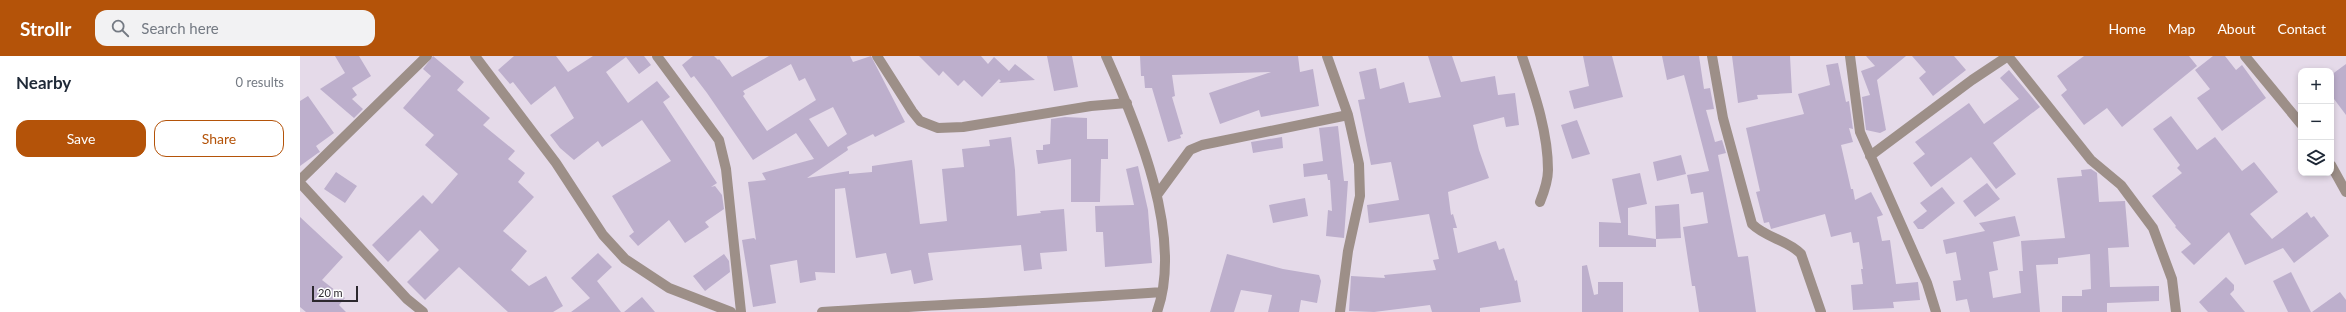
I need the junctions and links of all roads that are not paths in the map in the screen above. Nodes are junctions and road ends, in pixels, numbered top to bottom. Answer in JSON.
{"nodes":[{"id":1,"x":427,"y":56,"type":"edge"},
{"id":2,"x":475,"y":56,"type":"edge"},
{"id":3,"x":657,"y":56,"type":"edge"},
{"id":4,"x":877,"y":56,"type":"edge"},
{"id":5,"x":1106,"y":56,"type":"edge"},
{"id":6,"x":1327,"y":56,"type":"edge"},
{"id":7,"x":1522,"y":56,"type":"edge"},
{"id":8,"x":1712,"y":56,"type":"edge"},
{"id":9,"x":1850,"y":56,"type":"edge"},
{"id":10,"x":2246,"y":56,"type":"edge"},
{"id":11,"x":1127,"y":103,"type":"junction"},
{"id":12,"x":1348,"y":114,"type":"junction"},
{"id":13,"x":2298,"y":120,"type":"edge"},
{"id":14,"x":1870,"y":156,"type":"junction"},
{"id":15,"x":2334,"y":171,"type":"edge"},
{"id":16,"x":300,"y":180,"type":"edge"},
{"id":17,"x":300,"y":183,"type":"edge"},
{"id":18,"x":2346,"y":192,"type":"edge"},
{"id":19,"x":1157,"y":195,"type":"junction"},
{"id":20,"x":1540,"y":202,"type":"dead end"},
{"id":21,"x":1162,"y":292,"type":"junction"},
{"id":22,"x":1158,"y":311,"type":"edge"},
{"id":23,"x":423,"y":312,"type":"edge"},
{"id":24,"x":731,"y":312,"type":"edge"},
{"id":25,"x":741,"y":312,"type":"edge"},
{"id":26,"x":822,"y":312,"type":"edge"},
{"id":27,"x":1340,"y":312,"type":"edge"},
{"id":28,"x":1820,"y":312,"type":"edge"},
{"id":29,"x":1936,"y":312,"type":"edge"},
{"id":30,"x":2176,"y":312,"type":"edge"}],
"edges":[{"from":1,"to":16,"type":"street"},
{"from":2,"to":24,"type":"street"},
{"from":3,"to":25,"type":"street"},
{"from":4,"to":11,"type":"street"},
{"from":5,"to":11,"type":"street"},
{"from":6,"to":12,"type":"street"},
{"from":7,"to":20,"type":"street"},
{"from":8,"to":28,"type":"street"},
{"from":9,"to":14,"type":"street"},
{"from":10,"to":13,"type":"street"},
{"from":11,"to":19,"type":"street"},
{"from":12,"to":19,"type":"street"},
{"from":12,"to":27,"type":"street"},
{"from":14,"to":29,"type":"street"},
{"from":14,"to":30,"type":"street"},
{"from":15,"to":18,"type":"street"},
{"from":17,"to":23,"type":"street"},
{"from":19,"to":21,"type":"street"},
{"from":21,"to":22,"type":"street"},
{"from":21,"to":26,"type":"street"}]}
